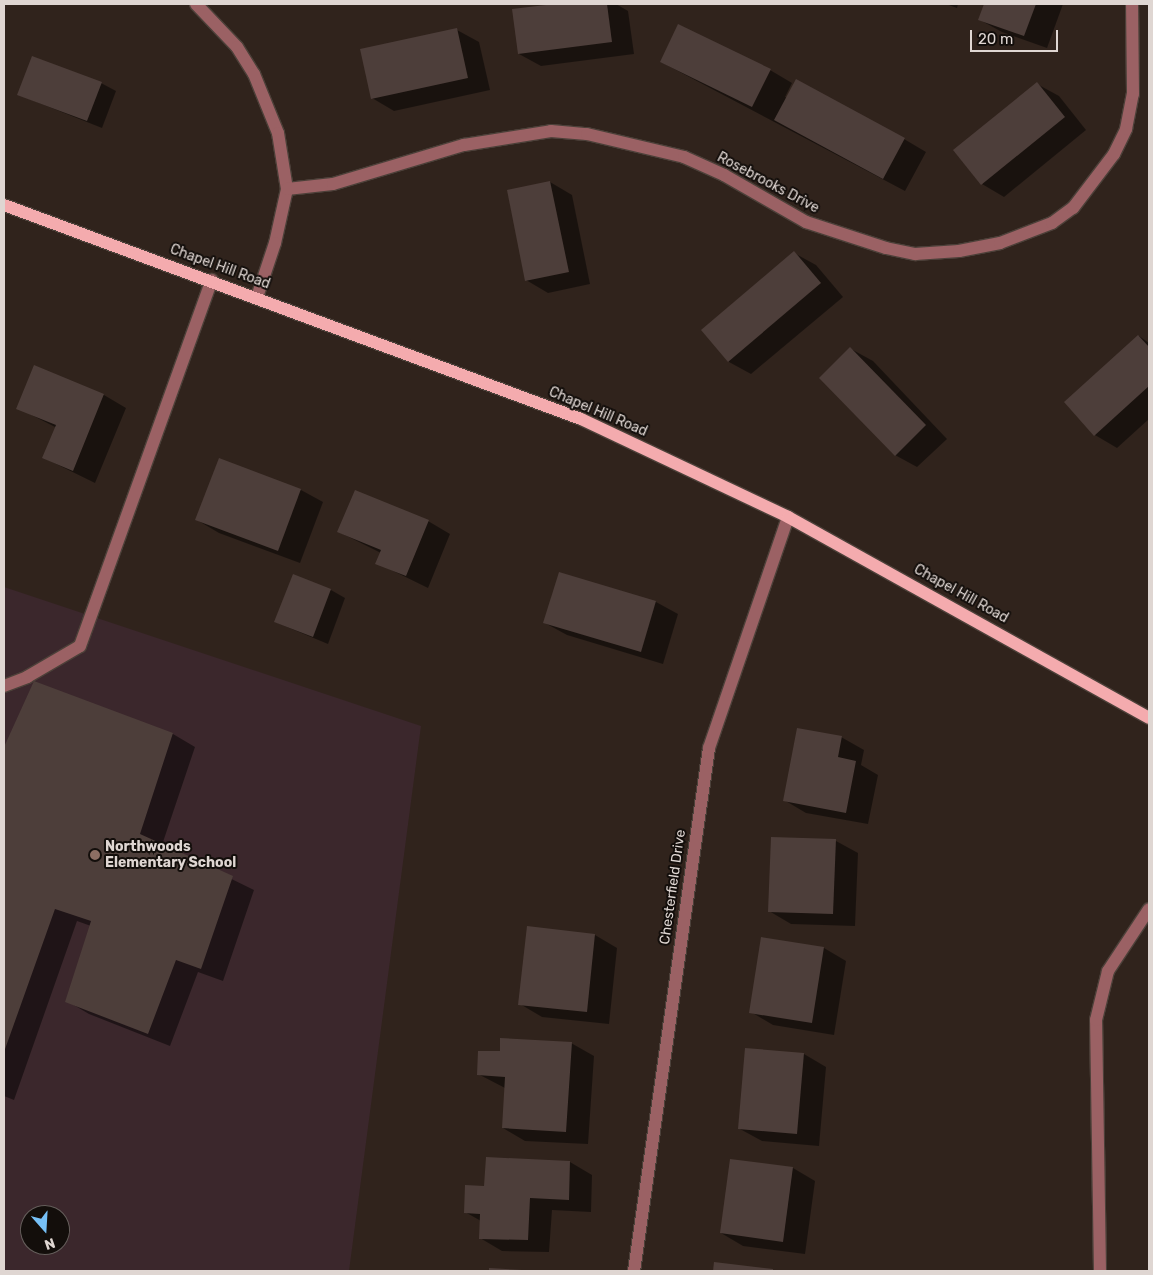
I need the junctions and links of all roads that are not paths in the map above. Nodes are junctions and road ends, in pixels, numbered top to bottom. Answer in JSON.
{"nodes":[{"id":1,"x":196,"y":4,"type":"edge"},
{"id":2,"x":1132,"y":4,"type":"edge"},
{"id":3,"x":287,"y":189,"type":"junction"},
{"id":4,"x":4,"y":205,"type":"edge"},
{"id":5,"x":212,"y":280,"type":"junction"},
{"id":6,"x":257,"y":297,"type":"junction"},
{"id":7,"x":788,"y":517,"type":"junction"},
{"id":8,"x":4,"y":686,"type":"edge"},
{"id":9,"x":1149,"y":718,"type":"edge"},
{"id":10,"x":1149,"y":909,"type":"edge"},
{"id":11,"x":634,"y":1271,"type":"edge"},
{"id":12,"x":1100,"y":1271,"type":"edge"}],
"edges":[{"from":1,"to":3,"type":"street"},
{"from":2,"to":3,"type":"street","name":"Rosebrooks Drive"},
{"from":3,"to":6,"type":"street"},
{"from":4,"to":5,"type":"main road","name":"Chapel Hill Road"},
{"from":5,"to":6,"type":"main road","name":"Chapel Hill Road"},
{"from":5,"to":8,"type":"street"},
{"from":6,"to":7,"type":"main road","name":"Chapel Hill Road"},
{"from":7,"to":9,"type":"main road","name":"Chapel Hill Road"},
{"from":7,"to":11,"type":"street","name":"Chesterfield Drive"},
{"from":10,"to":12,"type":"street"}]}
